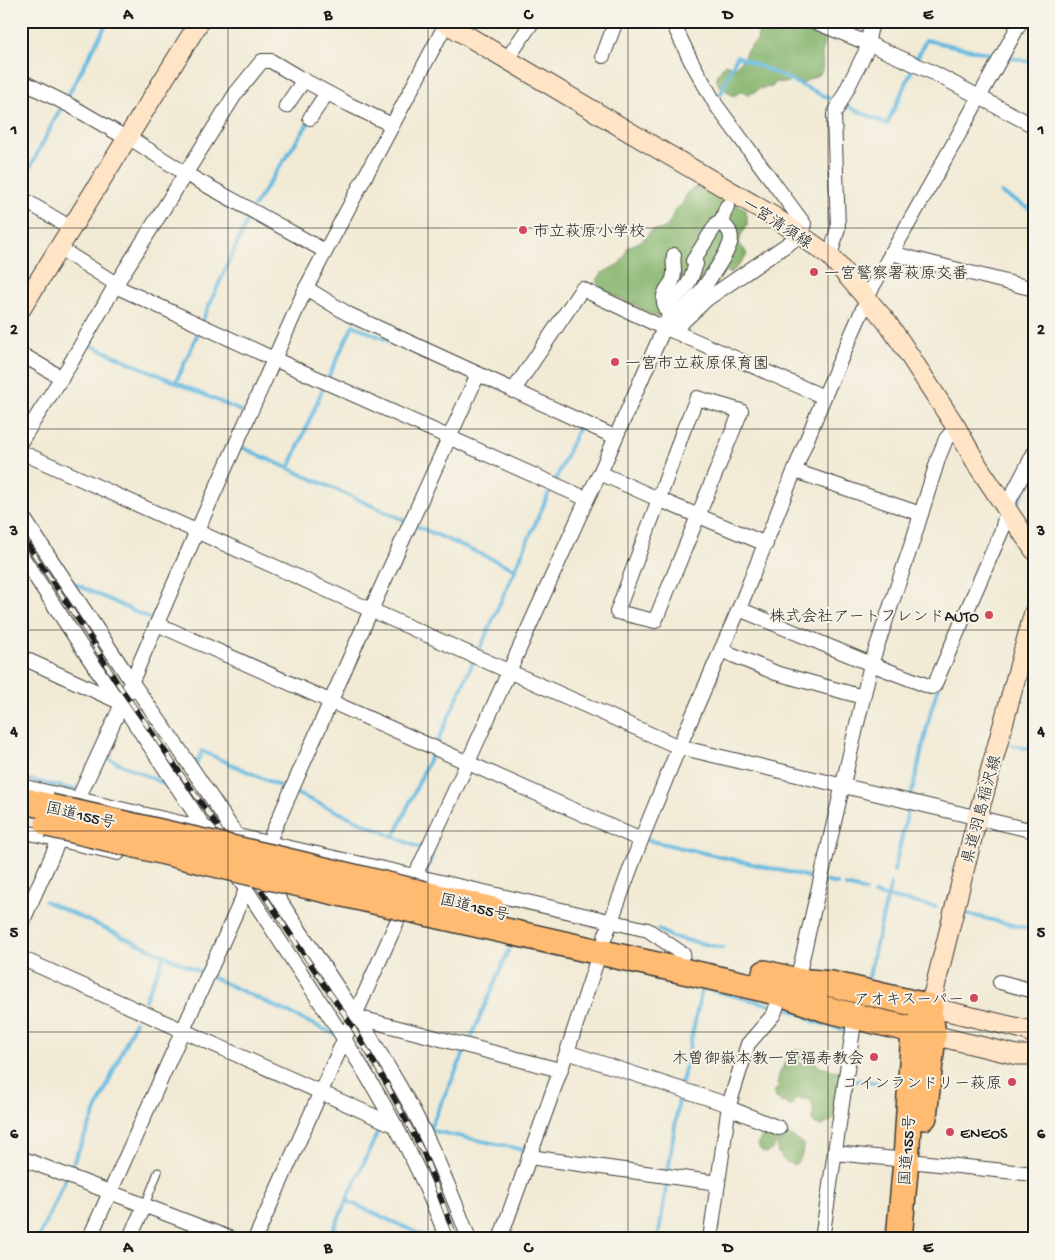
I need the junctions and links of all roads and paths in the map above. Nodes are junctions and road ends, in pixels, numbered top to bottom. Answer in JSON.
{"nodes":[{"id":1,"x":200,"y":21,"type":"edge"},
{"id":2,"x":533,"y":21,"type":"edge"},
{"id":3,"x":616,"y":21,"type":"edge"},
{"id":4,"x":672,"y":21,"type":"edge"},
{"id":5,"x":813,"y":21,"type":"edge"},
{"id":6,"x":874,"y":21,"type":"edge"},
{"id":7,"x":1021,"y":21,"type":"edge"},
{"id":8,"x":444,"y":22,"type":"edge"},
{"id":9,"x":867,"y":43,"type":"junction"},
{"id":10,"x":603,"y":56,"type":"dead end"},
{"id":11,"x":506,"y":59,"type":"junction"},
{"id":12,"x":304,"y":80,"type":"junction"},
{"id":13,"x":21,"y":81,"type":"edge"},
{"id":14,"x":327,"y":93,"type":"junction"},
{"id":15,"x":979,"y":96,"type":"junction"},
{"id":16,"x":286,"y":106,"type":"dead end"},
{"id":17,"x":310,"y":118,"type":"dead end"},
{"id":18,"x":392,"y":125,"type":"junction"},
{"id":19,"x":1034,"y":126,"type":"edge"},
{"id":20,"x":127,"y":138,"type":"junction"},
{"id":21,"x":186,"y":174,"type":"junction"},
{"id":22,"x":21,"y":198,"type":"edge"},
{"id":23,"x":728,"y":206,"type":"dead end"},
{"id":24,"x":721,"y":222,"type":"junction"},
{"id":25,"x":71,"y":228,"type":"junction"},
{"id":26,"x":801,"y":235,"type":"junction"},
{"id":27,"x":59,"y":248,"type":"junction"},
{"id":28,"x":325,"y":251,"type":"junction"},
{"id":29,"x":891,"y":253,"type":"junction"},
{"id":30,"x":830,"y":256,"type":"junction"},
{"id":31,"x":694,"y":262,"type":"junction"},
{"id":32,"x":714,"y":273,"type":"junction"},
{"id":33,"x":115,"y":286,"type":"junction"},
{"id":34,"x":306,"y":288,"type":"junction"},
{"id":35,"x":1034,"y":288,"type":"edge"},
{"id":36,"x":867,"y":300,"type":"junction"},
{"id":37,"x":21,"y":308,"type":"edge"},
{"id":38,"x":667,"y":321,"type":"junction"},
{"id":39,"x":21,"y":354,"type":"edge"},
{"id":40,"x":274,"y":359,"type":"junction"},
{"id":41,"x":478,"y":374,"type":"junction"},
{"id":42,"x":62,"y":378,"type":"junction"},
{"id":43,"x":514,"y":391,"type":"junction"},
{"id":44,"x":824,"y":397,"type":"junction"},
{"id":45,"x":956,"y":427,"type":"junction"},
{"id":46,"x":448,"y":437,"type":"junction"},
{"id":47,"x":615,"y":437,"type":"junction"},
{"id":48,"x":21,"y":441,"type":"edge"},
{"id":49,"x":21,"y":452,"type":"edge"},
{"id":50,"x":1034,"y":453,"type":"edge"},
{"id":51,"x":794,"y":471,"type":"junction"},
{"id":52,"x":600,"y":472,"type":"junction"},
{"id":53,"x":587,"y":499,"type":"junction"},
{"id":54,"x":658,"y":499,"type":"junction"},
{"id":55,"x":1007,"y":510,"type":"junction"},
{"id":56,"x":21,"y":514,"type":"edge"},
{"id":57,"x":921,"y":514,"type":"junction"},
{"id":58,"x":699,"y":515,"type":"junction"},
{"id":59,"x":197,"y":531,"type":"junction"},
{"id":60,"x":766,"y":544,"type":"junction"},
{"id":61,"x":1034,"y":550,"type":"edge"},
{"id":62,"x":21,"y":555,"type":"edge"},
{"id":63,"x":740,"y":609,"type":"junction"},
{"id":64,"x":371,"y":610,"type":"junction"},
{"id":65,"x":1034,"y":612,"type":"edge"},
{"id":66,"x":157,"y":624,"type":"junction"},
{"id":67,"x":721,"y":650,"type":"junction"},
{"id":68,"x":21,"y":657,"type":"edge"},
{"id":69,"x":871,"y":664,"type":"junction"},
{"id":70,"x":509,"y":672,"type":"junction"},
{"id":71,"x":131,"y":680,"type":"junction"},
{"id":72,"x":863,"y":697,"type":"junction"},
{"id":73,"x":331,"y":701,"type":"junction"},
{"id":74,"x":122,"y":704,"type":"junction"},
{"id":75,"x":679,"y":747,"type":"junction"},
{"id":76,"x":468,"y":762,"type":"junction"},
{"id":77,"x":21,"y":786,"type":"edge"},
{"id":78,"x":842,"y":786,"type":"junction"},
{"id":79,"x":78,"y":799,"type":"junction"},
{"id":80,"x":21,"y":800,"type":"edge"},
{"id":81,"x":21,"y":818,"type":"edge"},
{"id":82,"x":977,"y":819,"type":"junction"},
{"id":83,"x":52,"y":824,"type":"junction"},
{"id":84,"x":205,"y":829,"type":"junction"},
{"id":85,"x":21,"y":831,"type":"edge"},
{"id":86,"x":1034,"y":831,"type":"edge"},
{"id":87,"x":237,"y":836,"type":"junction"},
{"id":88,"x":641,"y":840,"type":"junction"},
{"id":89,"x":268,"y":843,"type":"junction"},
{"id":90,"x":258,"y":867,"type":"junction"},
{"id":91,"x":244,"y":886,"type":"junction"},
{"id":92,"x":272,"y":888,"type":"junction"},
{"id":93,"x":415,"y":900,"type":"junction"},
{"id":94,"x":21,"y":925,"type":"edge"},
{"id":95,"x":603,"y":943,"type":"junction"},
{"id":96,"x":21,"y":958,"type":"edge"},
{"id":97,"x":1000,"y":982,"type":"dead end"},
{"id":98,"x":789,"y":987,"type":"junction"},
{"id":99,"x":1034,"y":991,"type":"edge"},
{"id":100,"x":930,"y":1007,"type":"junction"},
{"id":101,"x":358,"y":1016,"type":"junction"},
{"id":102,"x":854,"y":1016,"type":"junction"},
{"id":103,"x":183,"y":1030,"type":"junction"},
{"id":104,"x":924,"y":1033,"type":"junction"},
{"id":105,"x":1034,"y":1034,"type":"edge"},
{"id":106,"x":345,"y":1039,"type":"junction"},
{"id":107,"x":566,"y":1052,"type":"junction"},
{"id":108,"x":1034,"y":1055,"type":"edge"},
{"id":109,"x":560,"y":1070,"type":"junction"},
{"id":110,"x":321,"y":1092,"type":"junction"},
{"id":111,"x":729,"y":1106,"type":"junction"},
{"id":112,"x":396,"y":1126,"type":"junction"},
{"id":113,"x":779,"y":1128,"type":"dead end"},
{"id":114,"x":835,"y":1153,"type":"junction"},
{"id":115,"x":529,"y":1157,"type":"junction"},
{"id":116,"x":21,"y":1158,"type":"edge"},
{"id":117,"x":913,"y":1161,"type":"junction"},
{"id":118,"x":158,"y":1172,"type":"dead end"},
{"id":119,"x":1034,"y":1174,"type":"edge"},
{"id":120,"x":718,"y":1183,"type":"junction"},
{"id":121,"x":110,"y":1192,"type":"junction"},
{"id":122,"x":145,"y":1205,"type":"junction"},
{"id":123,"x":89,"y":1239,"type":"edge"},
{"id":124,"x":129,"y":1239,"type":"edge"},
{"id":125,"x":232,"y":1239,"type":"edge"},
{"id":126,"x":255,"y":1239,"type":"edge"},
{"id":127,"x":447,"y":1239,"type":"edge"},
{"id":128,"x":469,"y":1239,"type":"edge"},
{"id":129,"x":500,"y":1239,"type":"edge"},
{"id":130,"x":710,"y":1239,"type":"edge"},
{"id":131,"x":822,"y":1239,"type":"edge"},
{"id":132,"x":899,"y":1239,"type":"edge"},
{"id":133,"x":912,"y":1239,"type":"edge"}],
"edges":[{"from":1,"to":20,"type":"main road"},
{"from":2,"to":11,"type":"street"},
{"from":3,"to":10,"type":"street"},
{"from":4,"to":26,"type":"street"},
{"from":5,"to":9,"type":"street"},
{"from":6,"to":9,"type":"street"},
{"from":7,"to":15,"type":"street"},
{"from":8,"to":11,"type":"main road","name":"一宮清須線"},
{"from":8,"to":18,"type":"street"},
{"from":9,"to":15,"type":"street"},
{"from":9,"to":30,"type":"street"},
{"from":11,"to":26,"type":"main road","name":"一宮清須線"},
{"from":12,"to":14,"type":"street"},
{"from":12,"to":16,"type":"street"},
{"from":12,"to":21,"type":"street"},
{"from":13,"to":20,"type":"street"},
{"from":14,"to":17,"type":"street"},
{"from":14,"to":18,"type":"street"},
{"from":15,"to":19,"type":"street"},
{"from":15,"to":29,"type":"street"},
{"from":18,"to":28,"type":"street"},
{"from":20,"to":21,"type":"street"},
{"from":20,"to":25,"type":"main road"},
{"from":21,"to":28,"type":"street"},
{"from":21,"to":33,"type":"street"},
{"from":22,"to":25,"type":"street"},
{"from":23,"to":24,"type":"street"},
{"from":24,"to":31,"type":"street"},
{"from":24,"to":32,"type":"street"},
{"from":25,"to":27,"type":"main road"},
{"from":26,"to":30,"type":"main road","name":"一宮清須線"},
{"from":26,"to":38,"type":"street"},
{"from":27,"to":33,"type":"street"},
{"from":27,"to":37,"type":"main road"},
{"from":28,"to":34,"type":"street"},
{"from":29,"to":35,"type":"street"},
{"from":29,"to":36,"type":"street"},
{"from":30,"to":36,"type":"main road","name":"一宮清須線"},
{"from":31,"to":32,"type":"street"},
{"from":31,"to":38,"type":"street"},
{"from":31,"to":38,"type":"street"},
{"from":32,"to":38,"type":"street"},
{"from":33,"to":40,"type":"street"},
{"from":33,"to":42,"type":"street"},
{"from":34,"to":40,"type":"street"},
{"from":34,"to":41,"type":"street"},
{"from":36,"to":44,"type":"street"},
{"from":36,"to":45,"type":"main road","name":"一宮清須線"},
{"from":38,"to":43,"type":"street"},
{"from":38,"to":44,"type":"street"},
{"from":38,"to":47,"type":"street"},
{"from":39,"to":42,"type":"street"},
{"from":40,"to":46,"type":"street"},
{"from":40,"to":59,"type":"street"},
{"from":41,"to":43,"type":"street"},
{"from":41,"to":46,"type":"street"},
{"from":42,"to":48,"type":"street"},
{"from":43,"to":47,"type":"street"},
{"from":44,"to":51,"type":"street"},
{"from":45,"to":55,"type":"main road","name":"一宮清須線"},
{"from":45,"to":57,"type":"street"},
{"from":46,"to":53,"type":"street"},
{"from":46,"to":64,"type":"street"},
{"from":47,"to":52,"type":"street"},
{"from":49,"to":59,"type":"street"},
{"from":50,"to":55,"type":"street"},
{"from":51,"to":57,"type":"street"},
{"from":51,"to":60,"type":"street"},
{"from":52,"to":53,"type":"street"},
{"from":52,"to":54,"type":"street"},
{"from":53,"to":70,"type":"street"},
{"from":54,"to":58,"type":"street"},
{"from":54,"to":58,"type":"street"},
{"from":54,"to":58,"type":"street"},
{"from":55,"to":61,"type":"main road","name":"一宮清須線"},
{"from":55,"to":69,"type":"street"},
{"from":56,"to":71,"type":"street"},
{"from":57,"to":69,"type":"street"},
{"from":58,"to":60,"type":"street"},
{"from":59,"to":64,"type":"street"},
{"from":59,"to":66,"type":"street"},
{"from":60,"to":63,"type":"street"},
{"from":62,"to":74,"type":"street"},
{"from":63,"to":67,"type":"street"},
{"from":63,"to":69,"type":"street"},
{"from":64,"to":70,"type":"street"},
{"from":64,"to":73,"type":"street"},
{"from":65,"to":82,"type":"main road","name":"県道羽島稲沢線"},
{"from":66,"to":71,"type":"street"},
{"from":66,"to":73,"type":"street"},
{"from":67,"to":72,"type":"street"},
{"from":67,"to":75,"type":"street"},
{"from":68,"to":74,"type":"street"},
{"from":69,"to":72,"type":"street"},
{"from":70,"to":75,"type":"street"},
{"from":70,"to":76,"type":"street"},
{"from":71,"to":74,"type":"street"},
{"from":71,"to":87,"type":"street"},
{"from":72,"to":78,"type":"street"},
{"from":73,"to":76,"type":"street"},
{"from":73,"to":89,"type":"street"},
{"from":74,"to":79,"type":"street"},
{"from":74,"to":84,"type":"street"},
{"from":75,"to":78,"type":"street"},
{"from":75,"to":88,"type":"street"},
{"from":76,"to":88,"type":"street"},
{"from":76,"to":93,"type":"street"},
{"from":77,"to":79,"type":"street"},
{"from":78,"to":82,"type":"street"},
{"from":78,"to":98,"type":"street"},
{"from":79,"to":84,"type":"street"},
{"from":80,"to":83,"type":"highway","name":"国道155号"},
{"from":81,"to":83,"type":"highway","name":"国道155号"},
{"from":82,"to":86,"type":"street"},
{"from":82,"to":100,"type":"main road","name":"県道羽島稲沢線"},
{"from":83,"to":85,"type":"street"},
{"from":83,"to":91,"type":"street"},
{"from":83,"to":93,"type":"highway","name":"国道155号","bridge":true},
{"from":83,"to":94,"type":"street"},
{"from":84,"to":87,"type":"street"},
{"from":84,"to":91,"type":"street"},
{"from":87,"to":89,"type":"street"},
{"from":87,"to":90,"type":"street"},
{"from":88,"to":95,"type":"street"},
{"from":89,"to":90,"type":"street"},
{"from":89,"to":93,"type":"street"},
{"from":90,"to":92,"type":"street"},
{"from":91,"to":92,"type":"street"},
{"from":91,"to":103,"type":"street"},
{"from":91,"to":106,"type":"street"},
{"from":92,"to":93,"type":"street"},
{"from":92,"to":101,"type":"street"},
{"from":93,"to":95,"type":"highway","name":"国道155号"},
{"from":93,"to":95,"type":"street"},
{"from":93,"to":101,"type":"street"},
{"from":95,"to":98,"type":"highway","name":"国道155号"},
{"from":95,"to":107,"type":"street"},
{"from":96,"to":103,"type":"street"},
{"from":97,"to":99,"type":"street"},
{"from":98,"to":100,"type":"highway","name":"国道155号"},
{"from":98,"to":102,"type":"highway","name":"国道155号"},
{"from":98,"to":111,"type":"street"},
{"from":100,"to":104,"type":"highway","name":"国道155号"},
{"from":100,"to":105,"type":"main road"},
{"from":101,"to":106,"type":"street"},
{"from":101,"to":109,"type":"street"},
{"from":101,"to":128,"type":"street"},
{"from":102,"to":104,"type":"highway","name":"国道155号"},
{"from":102,"to":114,"type":"street"},
{"from":103,"to":110,"type":"street"},
{"from":103,"to":121,"type":"street"},
{"from":104,"to":108,"type":"main road"},
{"from":104,"to":117,"type":"highway","name":"国道155号"},
{"from":106,"to":110,"type":"street"},
{"from":106,"to":112,"type":"street"},
{"from":107,"to":109,"type":"street"},
{"from":107,"to":111,"type":"street"},
{"from":109,"to":115,"type":"street"},
{"from":110,"to":112,"type":"street"},
{"from":110,"to":126,"type":"street"},
{"from":111,"to":113,"type":"street"},
{"from":111,"to":120,"type":"street"},
{"from":112,"to":127,"type":"street"},
{"from":114,"to":117,"type":"street"},
{"from":114,"to":131,"type":"street"},
{"from":115,"to":120,"type":"street"},
{"from":115,"to":129,"type":"street"},
{"from":116,"to":121,"type":"street"},
{"from":117,"to":119,"type":"street"},
{"from":117,"to":132,"type":"highway","name":"国道155号"},
{"from":117,"to":133,"type":"highway","name":"国道155号"},
{"from":118,"to":122,"type":"lane"},
{"from":120,"to":130,"type":"street"},
{"from":121,"to":122,"type":"street"},
{"from":121,"to":123,"type":"street"},
{"from":122,"to":124,"type":"street"},
{"from":122,"to":125,"type":"street"}]}
